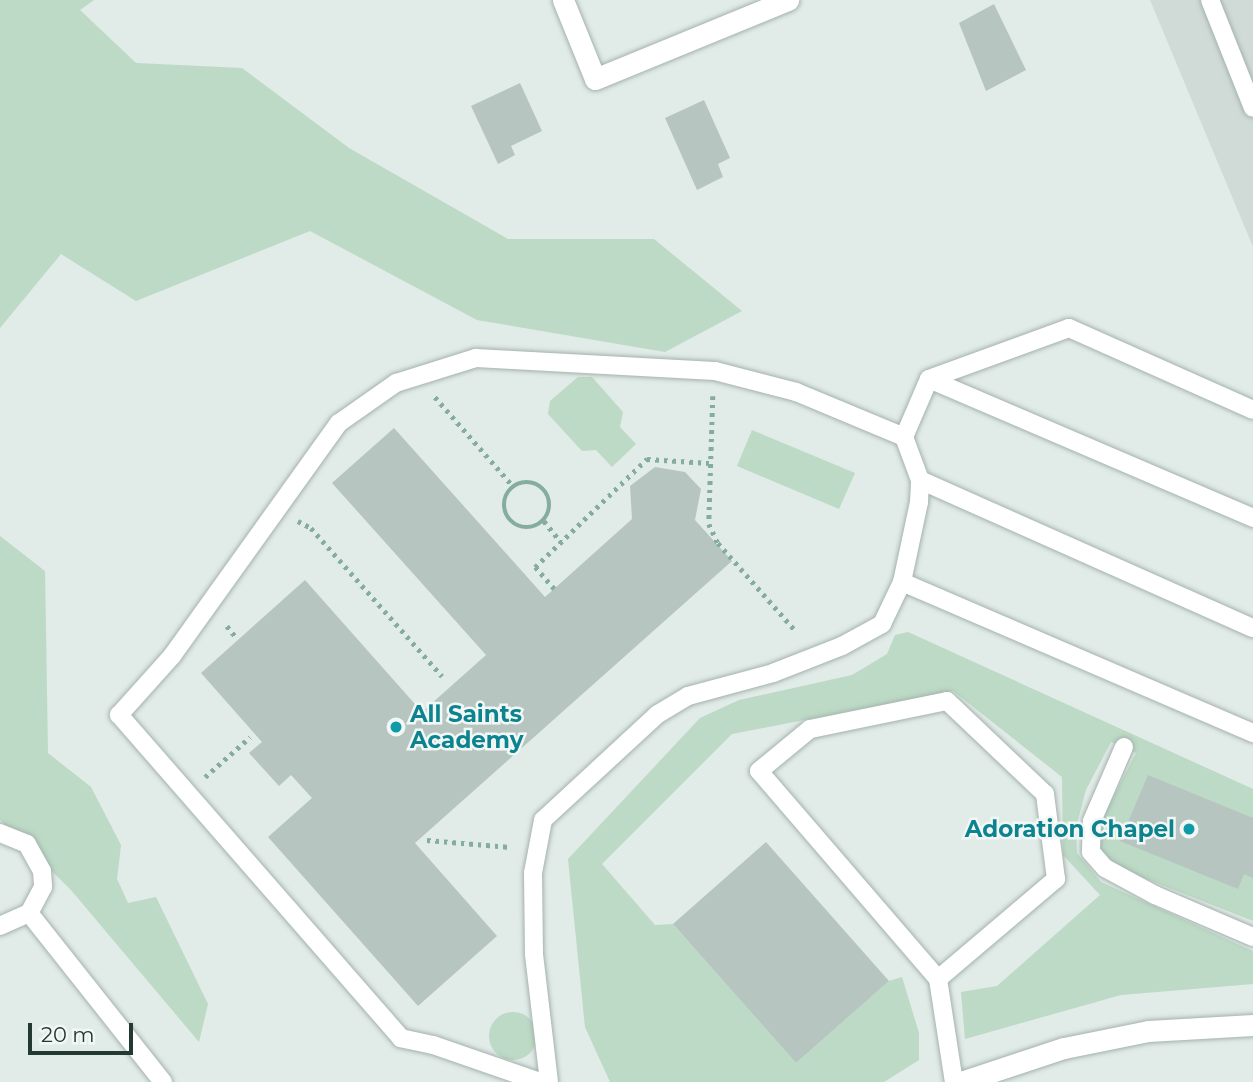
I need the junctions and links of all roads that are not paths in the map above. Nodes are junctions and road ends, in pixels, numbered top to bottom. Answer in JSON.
{"nodes":[{"id":1,"x":564,"y":0,"type":"edge"},
{"id":2,"x":788,"y":0,"type":"edge"},
{"id":3,"x":1210,"y":0,"type":"edge"},
{"id":4,"x":1253,"y":108,"type":"edge"},
{"id":5,"x":929,"y":379,"type":"junction"},
{"id":6,"x":1253,"y":410,"type":"edge"},
{"id":7,"x":904,"y":437,"type":"junction"},
{"id":8,"x":920,"y":480,"type":"junction"},
{"id":9,"x":1253,"y":518,"type":"edge"},
{"id":10,"x":902,"y":582,"type":"junction"},
{"id":11,"x":1253,"y":628,"type":"edge"},
{"id":12,"x":1253,"y":733,"type":"edge"},
{"id":13,"x":1124,"y":747,"type":"dead end"},
{"id":14,"x":0,"y":834,"type":"edge"},
{"id":15,"x":29,"y":914,"type":"junction"},
{"id":16,"x":0,"y":926,"type":"edge"},
{"id":17,"x":1253,"y":937,"type":"edge"},
{"id":18,"x":938,"y":979,"type":"junction"},
{"id":19,"x":1253,"y":1025,"type":"edge"},
{"id":20,"x":163,"y":1082,"type":"edge"},
{"id":21,"x":540,"y":1082,"type":"edge"},
{"id":22,"x":549,"y":1082,"type":"edge"},
{"id":23,"x":954,"y":1082,"type":"edge"},
{"id":24,"x":961,"y":1082,"type":"edge"}],
"edges":[{"from":1,"to":2,"type":"street"},
{"from":3,"to":4,"type":"lane"},
{"from":5,"to":6,"type":"lane"},
{"from":5,"to":7,"type":"lane"},
{"from":5,"to":9,"type":"lane"},
{"from":7,"to":8,"type":"lane"},
{"from":7,"to":21,"type":"lane"},
{"from":8,"to":10,"type":"lane"},
{"from":8,"to":11,"type":"lane"},
{"from":10,"to":12,"type":"lane"},
{"from":10,"to":22,"type":"lane"},
{"from":13,"to":17,"type":"lane"},
{"from":14,"to":15,"type":"lane"},
{"from":15,"to":16,"type":"lane"},
{"from":15,"to":20,"type":"lane"},
{"from":18,"to":18,"type":"lane"},
{"from":18,"to":23,"type":"lane"},
{"from":19,"to":24,"type":"street"}]}
